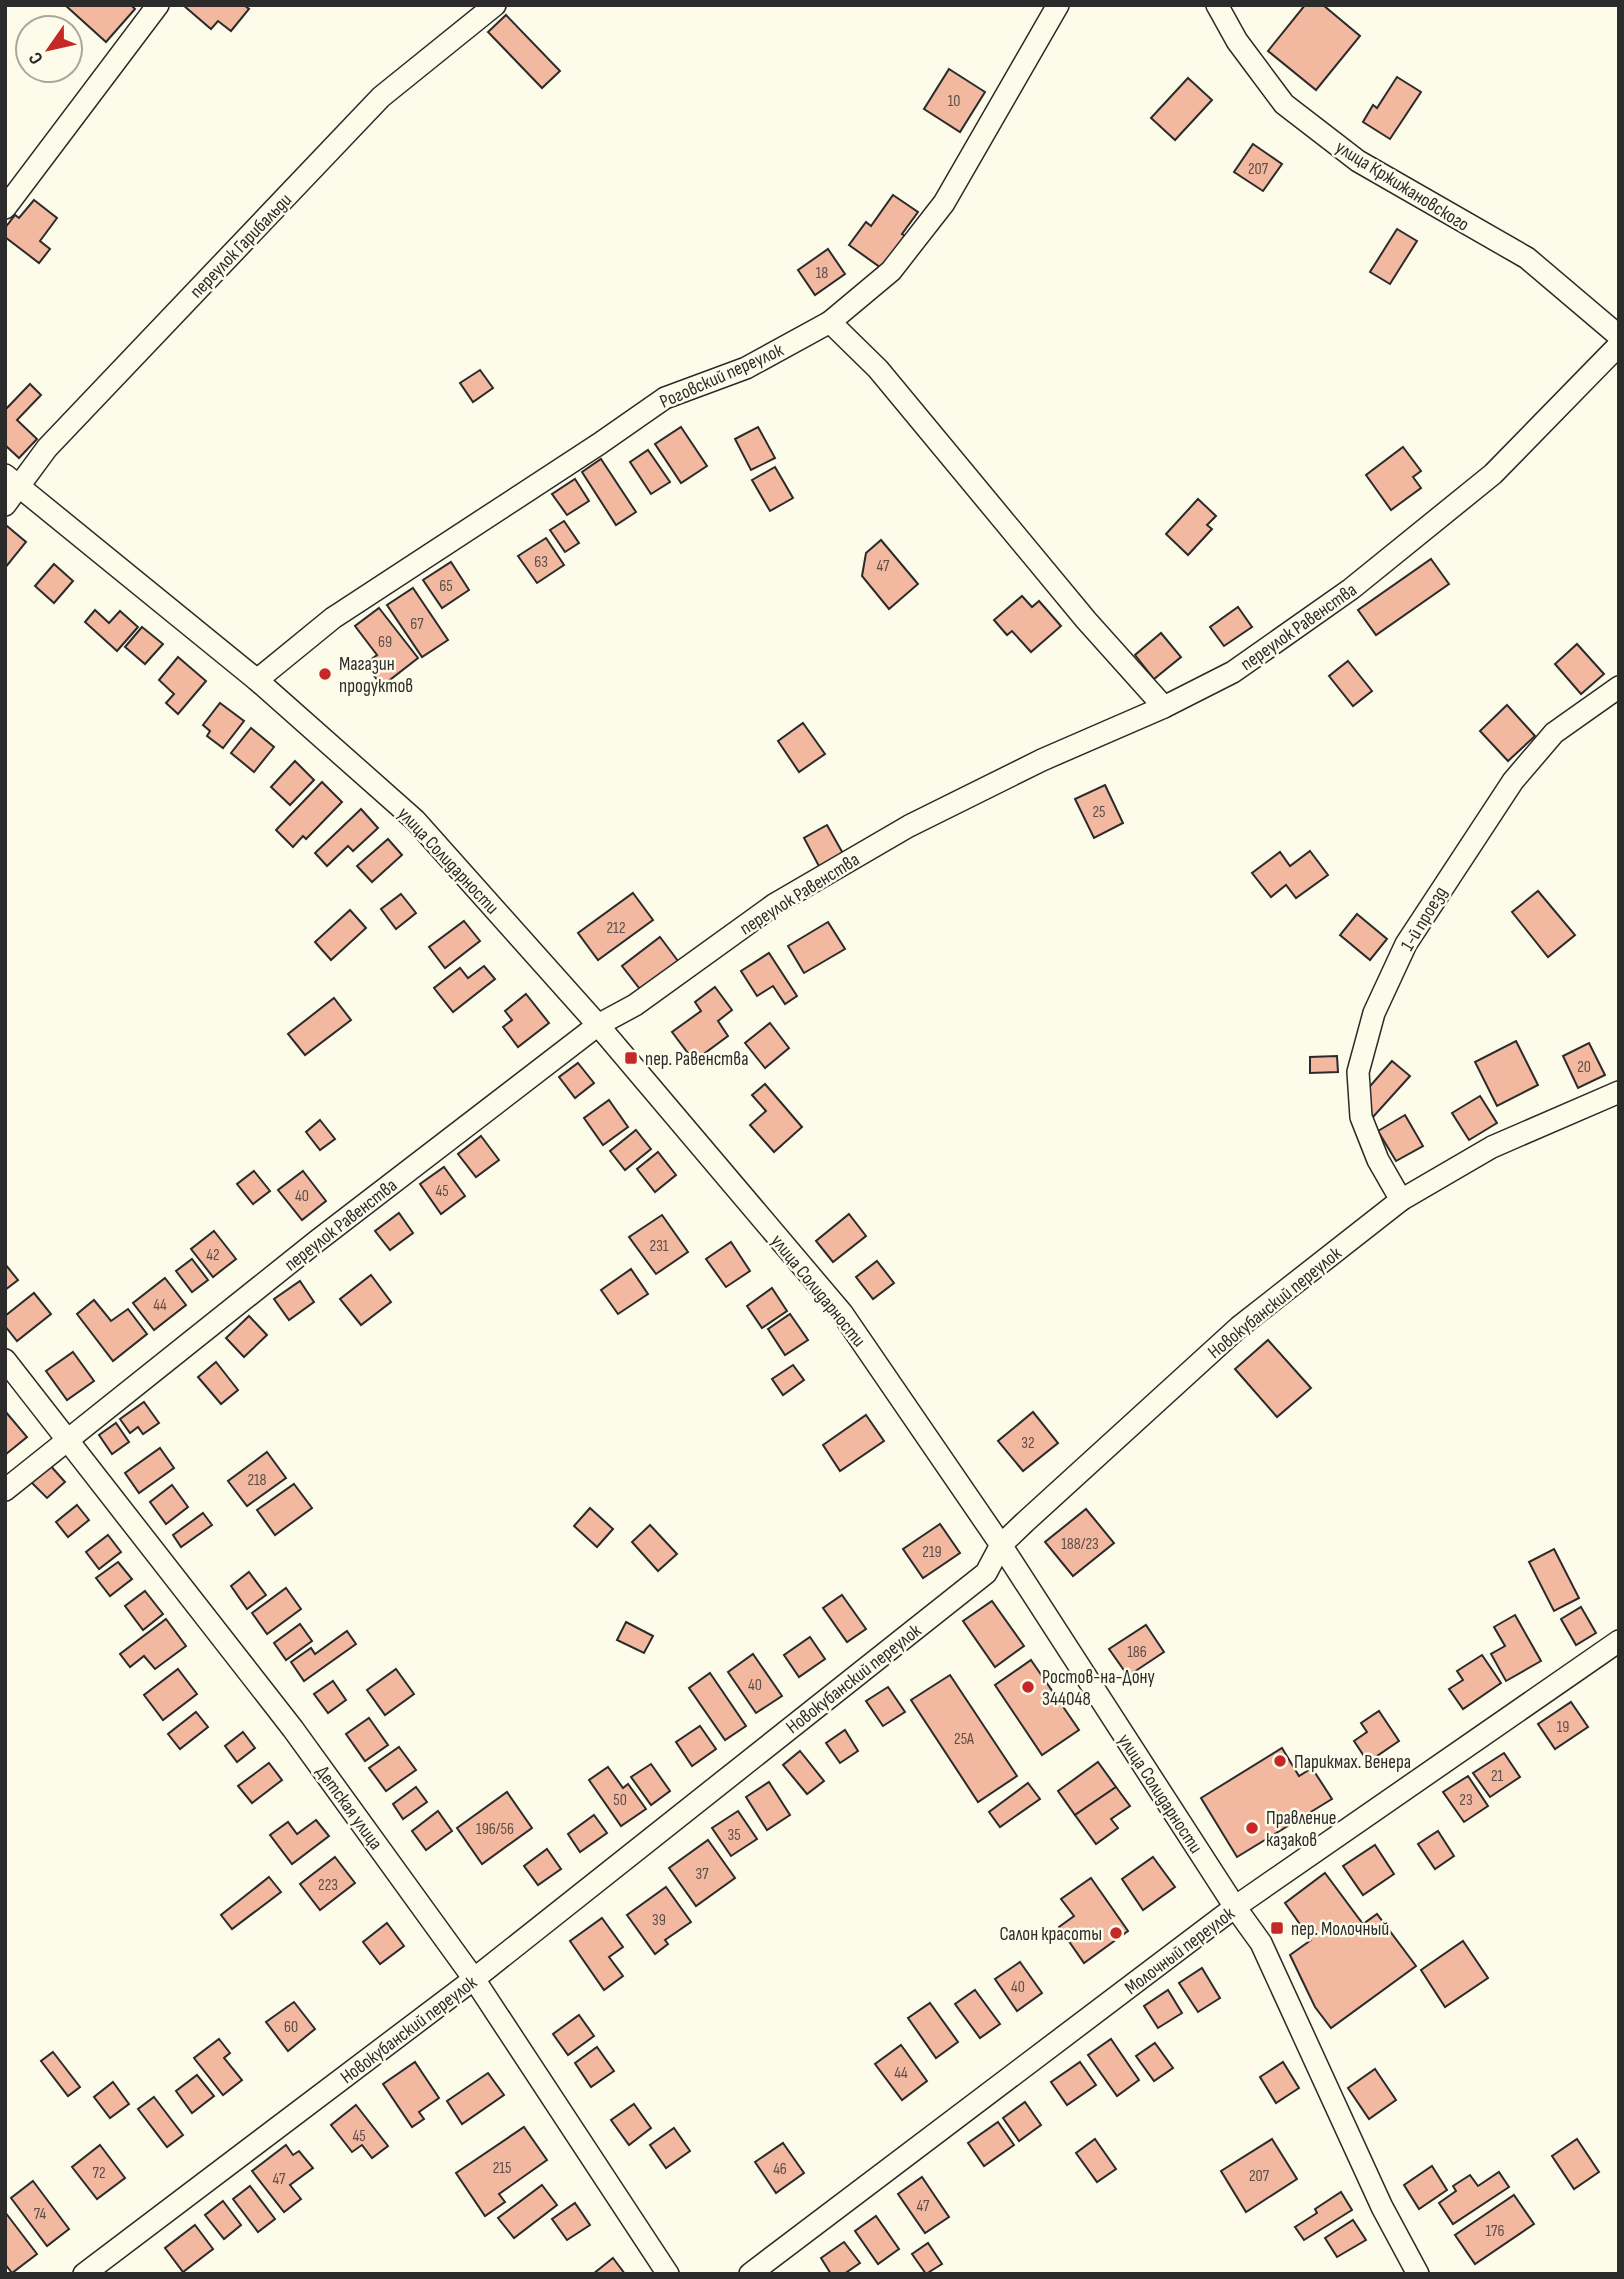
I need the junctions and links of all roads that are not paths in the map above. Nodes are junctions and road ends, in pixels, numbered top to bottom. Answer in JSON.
{"nodes":[{"id":1,"x":158,"y":5,"type":"edge"},
{"id":2,"x":495,"y":5,"type":"edge"},
{"id":3,"x":1058,"y":5,"type":"edge"},
{"id":4,"x":1217,"y":5,"type":"edge"},
{"id":5,"x":5,"y":208,"type":"edge"},
{"id":6,"x":830,"y":322,"type":"junction"},
{"id":7,"x":1619,"y":336,"type":"edge"},
{"id":8,"x":1619,"y":345,"type":"edge"},
{"id":9,"x":12,"y":481,"type":"edge"},
{"id":10,"x":5,"y":505,"type":"edge"},
{"id":11,"x":257,"y":680,"type":"junction"},
{"id":12,"x":1619,"y":687,"type":"edge"},
{"id":13,"x":1164,"y":708,"type":"junction"},
{"id":14,"x":598,"y":1025,"type":"junction"},
{"id":15,"x":1619,"y":1092,"type":"edge"},
{"id":16,"x":1401,"y":1200,"type":"junction"},
{"id":17,"x":5,"y":1360,"type":"edge"},
{"id":18,"x":67,"y":1439,"type":"junction"},
{"id":19,"x":5,"y":1490,"type":"edge"},
{"id":20,"x":1001,"y":1545,"type":"junction"},
{"id":21,"x":1619,"y":1641,"type":"edge"},
{"id":22,"x":1235,"y":1907,"type":"junction"},
{"id":23,"x":474,"y":1979,"type":"junction"},
{"id":24,"x":84,"y":2274,"type":"edge"},
{"id":25,"x":668,"y":2274,"type":"edge"},
{"id":26,"x":750,"y":2274,"type":"edge"},
{"id":27,"x":1418,"y":2274,"type":"edge"}],
"edges":[{"from":1,"to":5,"type":"street"},
{"from":2,"to":9,"type":"street","name":"переулок Гарибальди"},
{"from":3,"to":6,"type":"street","name":"Роговский переулок"},
{"from":4,"to":7,"type":"street","name":"улица Кржижановского"},
{"from":6,"to":11,"type":"street","name":"Роговский переулок"},
{"from":6,"to":13,"type":"street"},
{"from":8,"to":13,"type":"street","name":"переулок Равенства"},
{"from":9,"to":10,"type":"street","name":"переулок Гарибальди"},
{"from":9,"to":11,"type":"street","name":"улица Солидарности"},
{"from":11,"to":14,"type":"street","name":"улица Солидарности"},
{"from":12,"to":16,"type":"street","name":"1-й проезд"},
{"from":13,"to":14,"type":"street","name":"переулок Равенства"},
{"from":14,"to":18,"type":"street","name":"переулок Равенства"},
{"from":14,"to":20,"type":"street","name":"улица Солидарности"},
{"from":15,"to":16,"type":"street","name":"Новокубанский переулок"},
{"from":16,"to":20,"type":"street","name":"Новокубанский переулок"},
{"from":17,"to":18,"type":"street","name":"Детская улица"},
{"from":18,"to":19,"type":"street","name":"переулок Равенства"},
{"from":18,"to":23,"type":"street","name":"Детская улица"},
{"from":20,"to":22,"type":"street","name":"улица Солидарности"},
{"from":20,"to":23,"type":"street","name":"Новокубанский переулок"},
{"from":21,"to":22,"type":"street","name":"Молочный переулок"},
{"from":22,"to":26,"type":"street","name":"Молочный переулок"},
{"from":22,"to":27,"type":"street","name":"улица Солидарности"},
{"from":23,"to":24,"type":"street","name":"Новокубанский переулок"},
{"from":23,"to":25,"type":"street","name":"Детская улица"}]}
